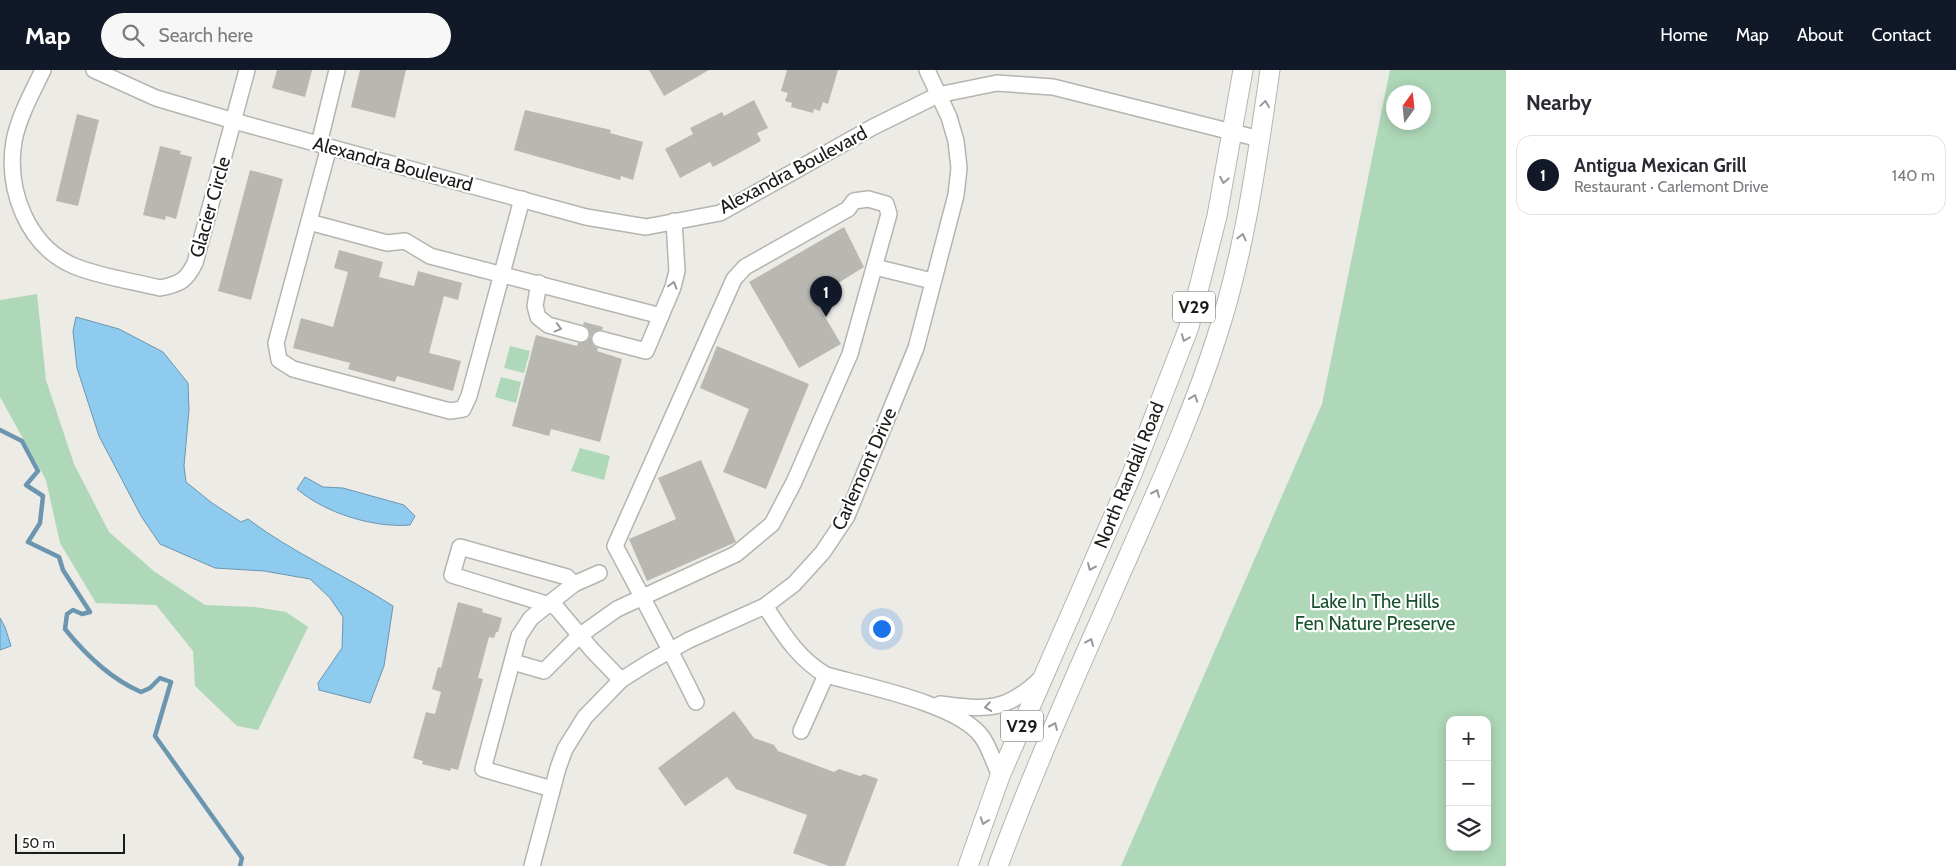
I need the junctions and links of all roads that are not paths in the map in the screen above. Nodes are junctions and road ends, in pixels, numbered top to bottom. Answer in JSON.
{"nodes":[{"id":1,"x":42,"y":70,"type":"edge"},
{"id":2,"x":94,"y":70,"type":"edge"},
{"id":3,"x":247,"y":70,"type":"edge"},
{"id":4,"x":338,"y":70,"type":"edge"},
{"id":5,"x":927,"y":70,"type":"edge"},
{"id":6,"x":1243,"y":70,"type":"edge"},
{"id":7,"x":1270,"y":70,"type":"edge"},
{"id":8,"x":938,"y":95,"type":"junction"},
{"id":9,"x":234,"y":121,"type":"junction"},
{"id":10,"x":1233,"y":132,"type":"junction"},
{"id":11,"x":1260,"y":139,"type":"junction"},
{"id":12,"x":324,"y":145,"type":"junction"},
{"id":13,"x":522,"y":199,"type":"junction"},
{"id":14,"x":674,"y":221,"type":"junction"},
{"id":15,"x":309,"y":222,"type":"junction"},
{"id":16,"x":875,"y":267,"type":"junction"},
{"id":17,"x":502,"y":275,"type":"junction"},
{"id":18,"x":932,"y":281,"type":"junction"},
{"id":19,"x":539,"y":284,"type":"junction"},
{"id":20,"x":661,"y":316,"type":"junction"},
{"id":21,"x":581,"y":334,"type":"dead end"},
{"id":22,"x":600,"y":339,"type":"dead end"},
{"id":23,"x":599,"y":573,"type":"dead end"},
{"id":24,"x":574,"y":584,"type":"junction"},
{"id":25,"x":642,"y":596,"type":"junction"},
{"id":26,"x":549,"y":604,"type":"junction"},
{"id":27,"x":765,"y":606,"type":"junction"},
{"id":28,"x":579,"y":636,"type":"junction"},
{"id":29,"x":670,"y":650,"type":"junction"},
{"id":30,"x":513,"y":662,"type":"junction"},
{"id":31,"x":826,"y":675,"type":"junction"},
{"id":32,"x":1044,"y":675,"type":"junction"},
{"id":33,"x":621,"y":680,"type":"junction"},
{"id":34,"x":696,"y":702,"type":"dead end"},
{"id":35,"x":922,"y":702,"type":"junction"},
{"id":36,"x":800,"y":731,"type":"dead end"},
{"id":37,"x":1000,"y":776,"type":"junction"},
{"id":38,"x":552,"y":788,"type":"junction"},
{"id":39,"x":532,"y":866,"type":"edge"},
{"id":40,"x":968,"y":866,"type":"edge"},
{"id":41,"x":998,"y":866,"type":"edge"}],
"edges":[{"from":1,"to":9,"type":"street","name":"Glacier Circle"},
{"from":2,"to":9,"type":"street","name":"Alexandra Boulevard"},
{"from":3,"to":9,"type":"street","name":"Glacier Circle"},
{"from":4,"to":12,"type":"street"},
{"from":5,"to":8,"type":"street","name":"Carlemont Drive"},
{"from":6,"to":10,"type":"main road","name":"North Randall Road","number":"V29"},
{"from":11,"to":7,"type":"main road","name":"North Randall Road","number":"V29","one_way":true},
{"from":8,"to":10,"type":"street","name":"Alexandra Boulevard"},
{"from":8,"to":14,"type":"street","name":"Alexandra Boulevard"},
{"from":8,"to":18,"type":"street","name":"Carlemont Drive"},
{"from":9,"to":12,"type":"street","name":"Alexandra Boulevard"},
{"from":10,"to":11,"type":"street","name":"Alexandra Boulevard"},
{"from":10,"to":32,"type":"main road","name":"North Randall Road","number":"V29","one_way":true},
{"from":41,"to":11,"type":"main road","name":"North Randall Road","number":"V29","one_way":true},
{"from":12,"to":13,"type":"street","name":"Alexandra Boulevard"},
{"from":12,"to":15,"type":"street"},
{"from":13,"to":14,"type":"street","name":"Alexandra Boulevard"},
{"from":13,"to":17,"type":"street"},
{"from":20,"to":14,"type":"street","one_way":true},
{"from":15,"to":17,"type":"street"},
{"from":15,"to":17,"type":"street"},
{"from":16,"to":18,"type":"street"},
{"from":16,"to":25,"type":"street"},
{"from":16,"to":25,"type":"street"},
{"from":17,"to":19,"type":"street"},
{"from":18,"to":27,"type":"street","name":"Carlemont Drive"},
{"from":19,"to":20,"type":"street"},
{"from":19,"to":21,"type":"street","one_way":true},
{"from":20,"to":22,"type":"street"},
{"from":23,"to":24,"type":"street"},
{"from":24,"to":26,"type":"street"},
{"from":24,"to":26,"type":"street"},
{"from":25,"to":28,"type":"street"},
{"from":25,"to":29,"type":"street"},
{"from":26,"to":28,"type":"street"},
{"from":26,"to":30,"type":"street"},
{"from":27,"to":29,"type":"street","name":"Carlemont Drive"},
{"from":27,"to":31,"type":"street"},
{"from":28,"to":30,"type":"street"},
{"from":28,"to":33,"type":"street"},
{"from":29,"to":33,"type":"street","name":"Carlemont Drive"},
{"from":29,"to":34,"type":"street"},
{"from":30,"to":38,"type":"street"},
{"from":31,"to":35,"type":"street"},
{"from":31,"to":36,"type":"street"},
{"from":32,"to":35,"type":"street","one_way":true},
{"from":32,"to":37,"type":"main road","name":"North Randall Road","number":"V29"},
{"from":33,"to":38,"type":"street","name":"Carlemont Drive"},
{"from":35,"to":37,"type":"street"},
{"from":37,"to":40,"type":"main road","name":"North Randall Road","number":"V29","one_way":true},
{"from":38,"to":39,"type":"street","name":"Carlemont Drive"}]}
